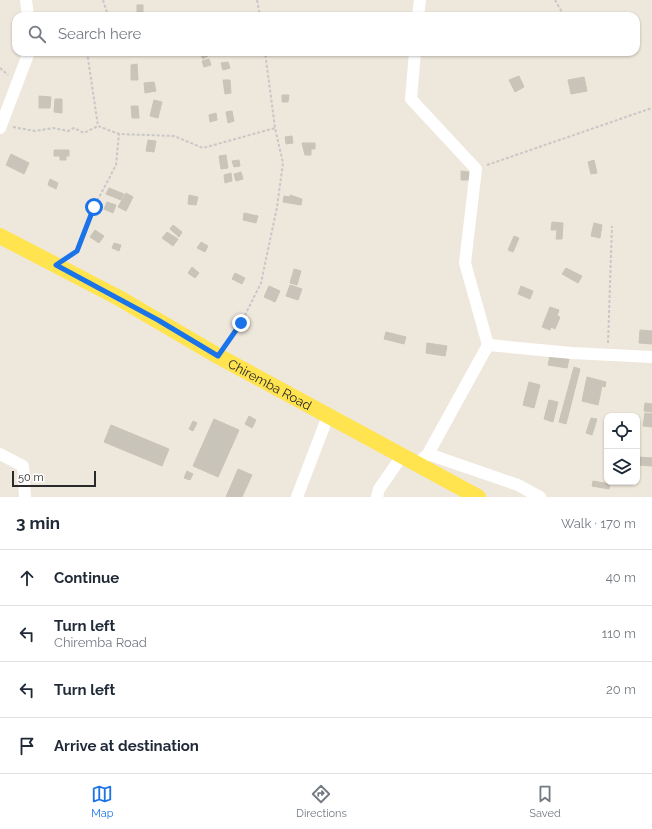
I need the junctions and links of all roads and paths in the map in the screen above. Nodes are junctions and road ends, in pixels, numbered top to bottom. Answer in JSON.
{"nodes":[{"id":1,"x":26,"y":0,"type":"edge"},
{"id":2,"x":103,"y":0,"type":"edge"},
{"id":3,"x":258,"y":0,"type":"edge"},
{"id":4,"x":420,"y":0,"type":"edge"},
{"id":5,"x":555,"y":0,"type":"edge"},
{"id":6,"x":28,"y":12,"type":"edge"},
{"id":7,"x":107,"y":12,"type":"edge"},
{"id":8,"x":260,"y":12,"type":"edge"},
{"id":9,"x":418,"y":12,"type":"edge"},
{"id":10,"x":562,"y":12,"type":"edge"},
{"id":11,"x":28,"y":56,"type":"edge"},
{"id":12,"x":88,"y":56,"type":"edge"},
{"id":13,"x":266,"y":56,"type":"edge"},
{"id":14,"x":415,"y":56,"type":"edge"},
{"id":15,"x":652,"y":108,"type":"edge"},
{"id":16,"x":2,"y":125,"type":"edge"},
{"id":17,"x":98,"y":126,"type":"junction"},
{"id":18,"x":275,"y":128,"type":"junction"},
{"id":19,"x":119,"y":134,"type":"junction"},
{"id":20,"x":476,"y":169,"type":"junction"},
{"id":21,"x":612,"y":226,"type":"dead end"},
{"id":22,"x":0,"y":236,"type":"edge"},
{"id":23,"x":56,"y":265,"type":"junction"},
{"id":24,"x":488,"y":345,"type":"junction"},
{"id":25,"x":607,"y":355,"type":"junction"},
{"id":26,"x":218,"y":356,"type":"junction"},
{"id":27,"x":652,"y":357,"type":"edge"},
{"id":28,"x":328,"y":416,"type":"junction"},
{"id":29,"x":0,"y":454,"type":"edge"},
{"id":30,"x":402,"y":456,"type":"junction"},
{"id":31,"x":422,"y":458,"type":"junction"},
{"id":32,"x":25,"y":497,"type":"edge"},
{"id":33,"x":297,"y":497,"type":"edge"},
{"id":34,"x":377,"y":497,"type":"edge"},
{"id":35,"x":478,"y":497,"type":"edge"},
{"id":36,"x":540,"y":497,"type":"edge"}],
"edges":[{"from":1,"to":6,"type":"street"},
{"from":2,"to":7,"type":"path"},
{"from":3,"to":8,"type":"path"},
{"from":4,"to":9,"type":"street"},
{"from":5,"to":10,"type":"path"},
{"from":11,"to":16,"type":"street"},
{"from":12,"to":17,"type":"path"},
{"from":13,"to":18,"type":"path"},
{"from":14,"to":20,"type":"street"},
{"from":15,"to":20,"type":"path"},
{"from":16,"to":17,"type":"path"},
{"from":17,"to":19,"type":"path"},
{"from":18,"to":19,"type":"path"},
{"from":18,"to":26,"type":"path"},
{"from":19,"to":23,"type":"path"},
{"from":20,"to":24,"type":"street"},
{"from":21,"to":25,"type":"path"},
{"from":22,"to":23,"type":"main road","name":"Chiremba Road"},
{"from":23,"to":26,"type":"main road","name":"Chiremba Road"},
{"from":24,"to":25,"type":"street"},
{"from":24,"to":31,"type":"street"},
{"from":25,"to":27,"type":"street"},
{"from":26,"to":28,"type":"main road","name":"Chiremba Road"},
{"from":28,"to":30,"type":"main road","name":"Chiremba Road"},
{"from":28,"to":33,"type":"street"},
{"from":29,"to":32,"type":"street"},
{"from":30,"to":31,"type":"main road","name":"Chiremba Road"},
{"from":30,"to":34,"type":"street"},
{"from":31,"to":35,"type":"main road","name":"Chiremba Road"},
{"from":31,"to":36,"type":"street"}]}
